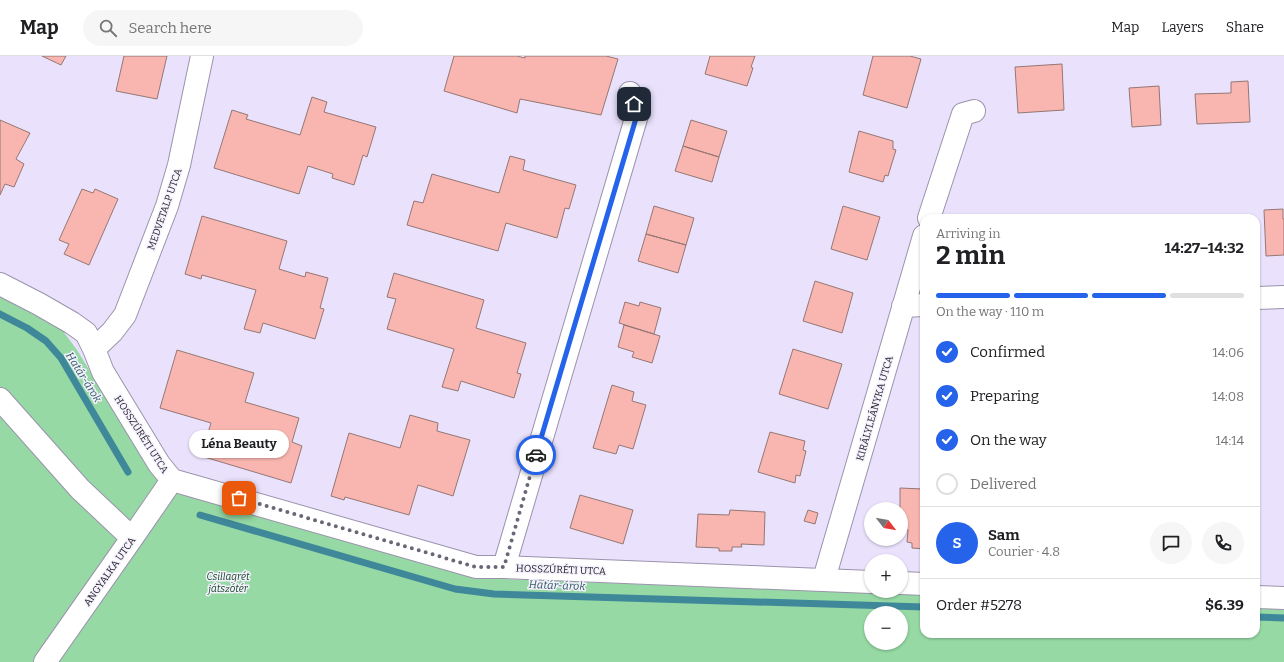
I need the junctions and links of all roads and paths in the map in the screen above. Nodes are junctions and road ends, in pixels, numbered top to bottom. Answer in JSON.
{"nodes":[{"id":1,"x":202,"y":56,"type":"edge"},
{"id":2,"x":630,"y":93,"type":"dead end"},
{"id":3,"x":974,"y":111,"type":"dead end"},
{"id":4,"x":931,"y":214,"type":"edge"},
{"id":5,"x":920,"y":264,"type":"edge"},
{"id":6,"x":0,"y":284,"type":"edge"},
{"id":7,"x":1284,"y":297,"type":"edge"},
{"id":8,"x":1260,"y":298,"type":"edge"},
{"id":9,"x":914,"y":306,"type":"edge"},
{"id":10,"x":94,"y":349,"type":"junction"},
{"id":11,"x":0,"y":399,"type":"edge"},
{"id":12,"x":172,"y":480,"type":"junction"},
{"id":13,"x":132,"y":538,"type":"junction"},
{"id":14,"x":504,"y":567,"type":"junction"},
{"id":15,"x":824,"y":579,"type":"junction"},
{"id":16,"x":864,"y":582,"type":"edge"},
{"id":17,"x":908,"y":583,"type":"edge"},
{"id":18,"x":920,"y":584,"type":"edge"},
{"id":19,"x":1260,"y":597,"type":"edge"},
{"id":20,"x":1284,"y":598,"type":"edge"},
{"id":21,"x":45,"y":662,"type":"edge"}],
"edges":[{"from":1,"to":10,"type":"street","name":"MEDVETALP UTCA"},
{"from":2,"to":14,"type":"street"},
{"from":3,"to":4,"type":"street"},
{"from":5,"to":9,"type":"street","name":"KIRÁLYLEÁNYKA UTCA"},
{"from":6,"to":10,"type":"street","name":"HOSSZÚRÉTI UTCA"},
{"from":7,"to":8,"type":"street"},
{"from":9,"to":15,"type":"street","name":"KIRÁLYLEÁNYKA UTCA"},
{"from":10,"to":12,"type":"street","name":"HOSSZÚRÉTI UTCA"},
{"from":11,"to":13,"type":"street"},
{"from":12,"to":13,"type":"street","name":"ANGYALKA UTCA"},
{"from":12,"to":14,"type":"street","name":"HOSSZÚRÉTI UTCA"},
{"from":13,"to":21,"type":"street","name":"ANGYALKA UTCA"},
{"from":14,"to":15,"type":"street","name":"HOSSZÚRÉTI UTCA"},
{"from":15,"to":16,"type":"street","name":"HOSSZÚRÉTI UTCA"},
{"from":17,"to":18,"type":"street"},
{"from":19,"to":20,"type":"street"}]}
